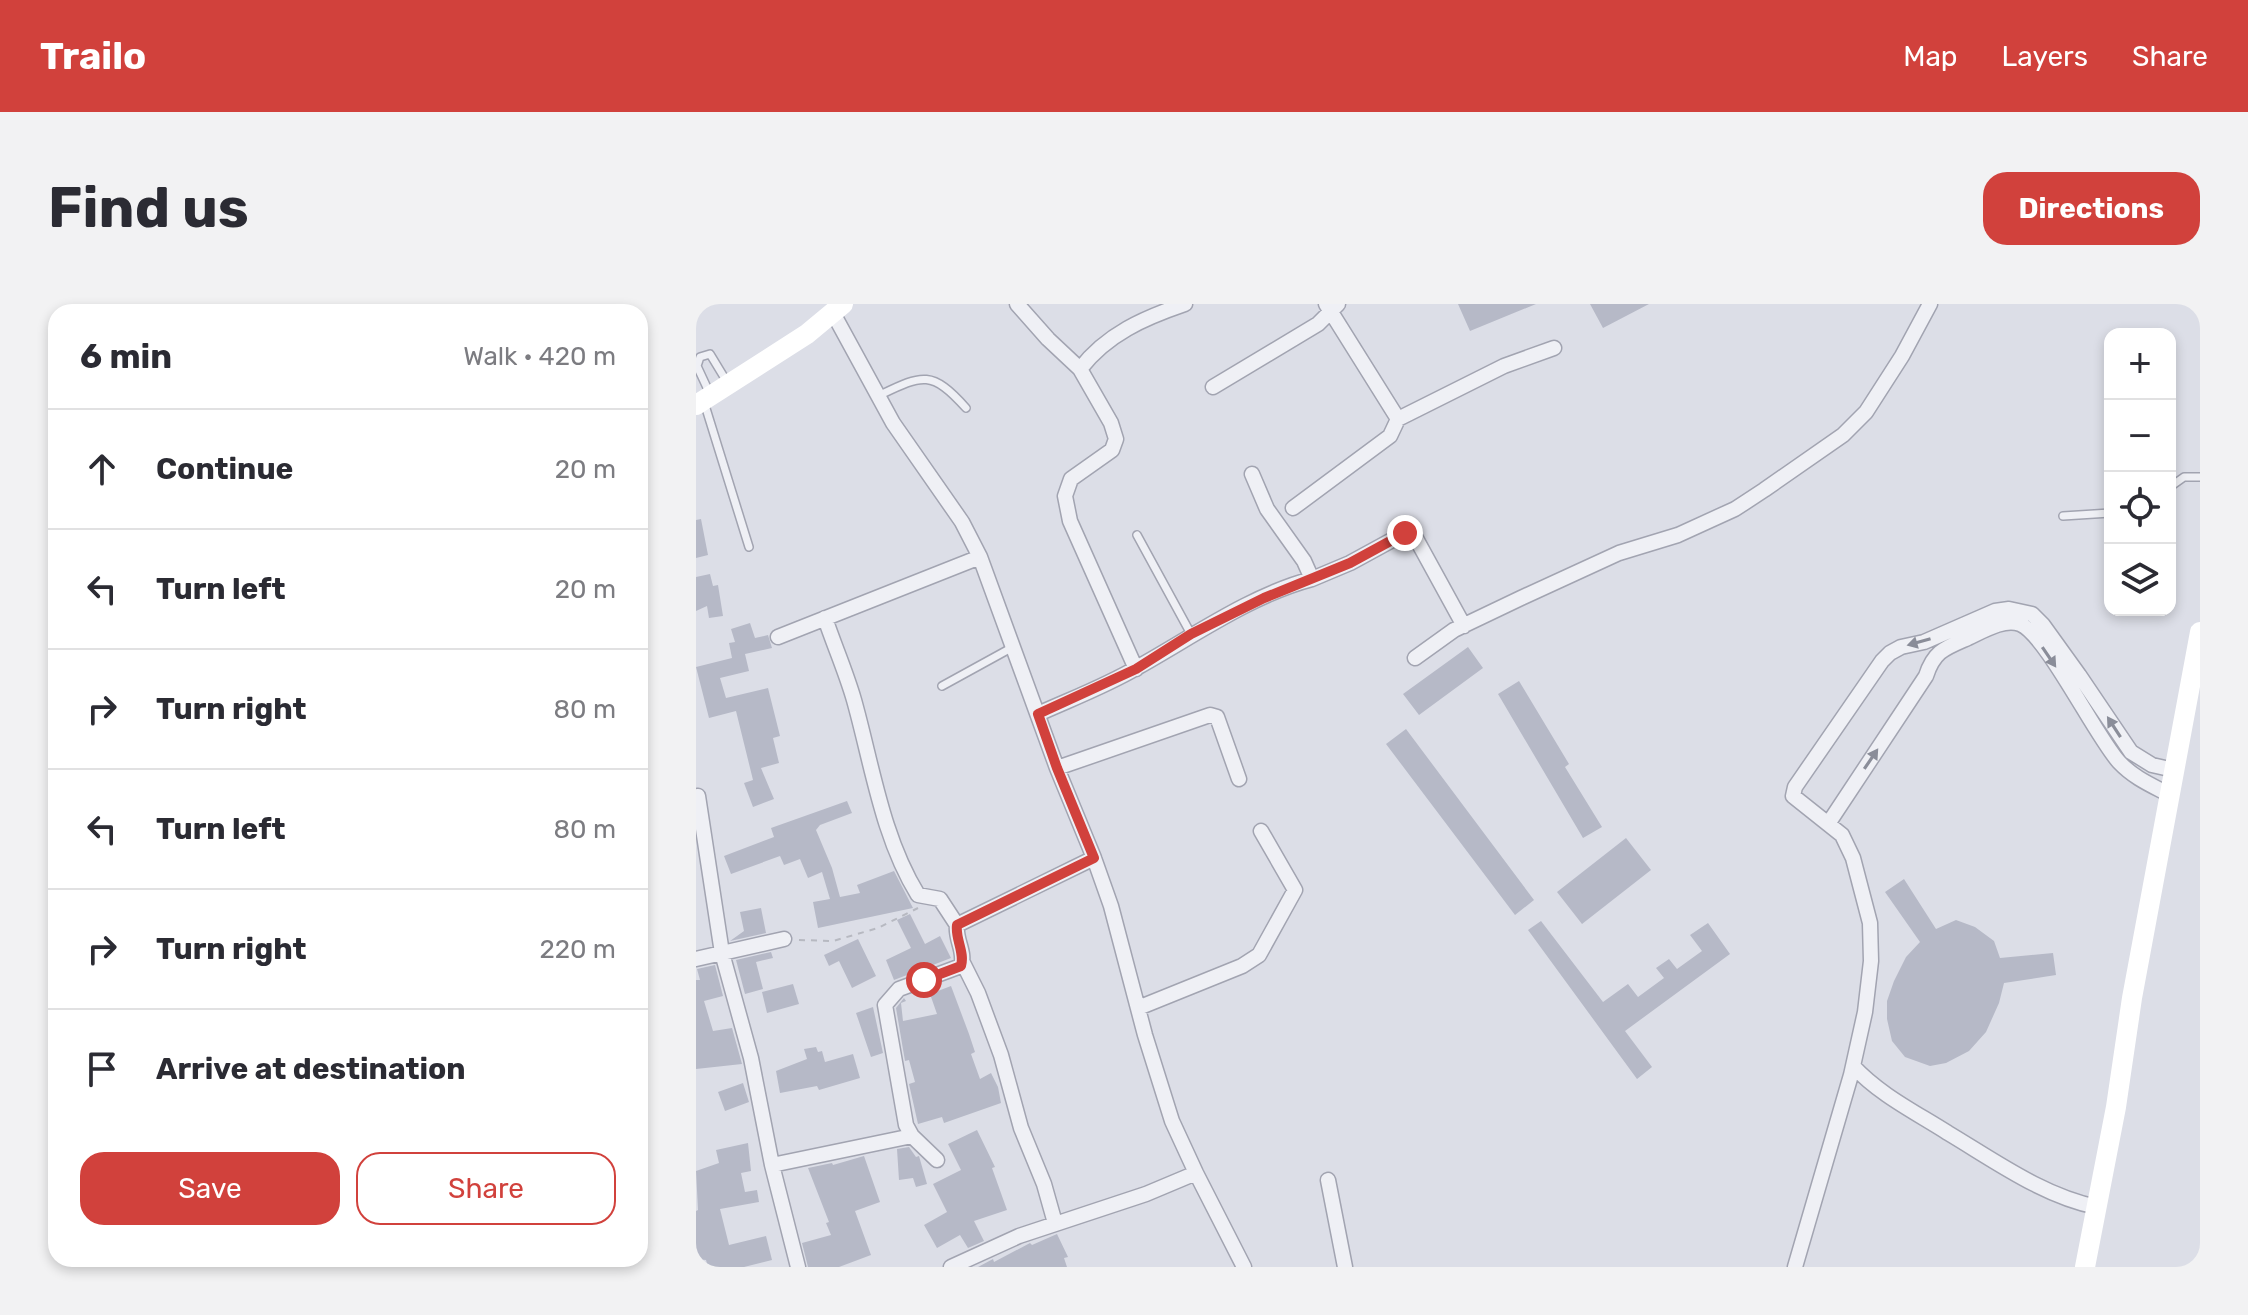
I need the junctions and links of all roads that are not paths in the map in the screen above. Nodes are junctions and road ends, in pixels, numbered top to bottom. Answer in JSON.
{"nodes":[{"id":1,"x":1017,"y":304,"type":"edge"},
{"id":2,"x":1185,"y":304,"type":"edge"},
{"id":3,"x":1930,"y":304,"type":"edge"},
{"id":4,"x":1331,"y":306,"type":"edge"},
{"id":5,"x":829,"y":310,"type":"edge"},
{"id":6,"x":1554,"y":348,"type":"dead end"},
{"id":7,"x":698,"y":357,"type":"edge"},
{"id":8,"x":1080,"y":369,"type":"junction"},
{"id":9,"x":729,"y":385,"type":"junction"},
{"id":10,"x":1213,"y":387,"type":"dead end"},
{"id":11,"x":878,"y":396,"type":"junction"},
{"id":12,"x":704,"y":400,"type":"edge"},
{"id":13,"x":966,"y":408,"type":"dead end"},
{"id":14,"x":1398,"y":419,"type":"junction"},
{"id":15,"x":1252,"y":474,"type":"dead end"},
{"id":16,"x":2200,"y":477,"type":"edge"},
{"id":17,"x":2176,"y":483,"type":"edge"},
{"id":18,"x":1293,"y":508,"type":"dead end"},
{"id":19,"x":2104,"y":513,"type":"edge"},
{"id":20,"x":2063,"y":516,"type":"dead end"},
{"id":21,"x":1137,"y":535,"type":"dead end"},
{"id":22,"x":749,"y":547,"type":"dead end"},
{"id":23,"x":980,"y":557,"type":"junction"},
{"id":24,"x":1312,"y":579,"type":"junction"},
{"id":25,"x":825,"y":618,"type":"junction"},
{"id":26,"x":1464,"y":626,"type":"junction"},
{"id":27,"x":2200,"y":632,"type":"edge"},
{"id":28,"x":1191,"y":634,"type":"junction"},
{"id":29,"x":778,"y":637,"type":"dead end"},
{"id":30,"x":1013,"y":647,"type":"junction"},
{"id":31,"x":1415,"y":658,"type":"dead end"},
{"id":32,"x":1136,"y":669,"type":"junction"},
{"id":33,"x":942,"y":686,"type":"dead end"},
{"id":34,"x":2194,"y":696,"type":"edge"},
{"id":35,"x":1038,"y":714,"type":"junction"},
{"id":36,"x":1057,"y":768,"type":"junction"},
{"id":37,"x":2174,"y":770,"type":"junction"},
{"id":38,"x":1239,"y":779,"type":"dead end"},
{"id":39,"x":2170,"y":795,"type":"junction"},
{"id":40,"x":698,"y":796,"type":"edge"},
{"id":41,"x":1828,"y":824,"type":"junction"},
{"id":42,"x":1261,"y":831,"type":"dead end"},
{"id":43,"x":1094,"y":858,"type":"junction"},
{"id":44,"x":957,"y":925,"type":"junction"},
{"id":45,"x":784,"y":939,"type":"road end"},
{"id":46,"x":722,"y":953,"type":"junction"},
{"id":47,"x":696,"y":959,"type":"edge"},
{"id":48,"x":963,"y":963,"type":"junction"},
{"id":49,"x":1138,"y":1008,"type":"junction"},
{"id":50,"x":1853,"y":1066,"type":"junction"},
{"id":51,"x":1872,"y":1086,"type":"junction"},
{"id":52,"x":1847,"y":1089,"type":"junction"},
{"id":53,"x":912,"y":1136,"type":"junction"},
{"id":54,"x":937,"y":1160,"type":"dead end"},
{"id":55,"x":772,"y":1165,"type":"junction"},
{"id":56,"x":1196,"y":1173,"type":"junction"},
{"id":57,"x":1328,"y":1180,"type":"dead end"},
{"id":58,"x":2097,"y":1207,"type":"junction"},
{"id":59,"x":1055,"y":1223,"type":"junction"},
{"id":60,"x":798,"y":1267,"type":"edge"},
{"id":61,"x":951,"y":1267,"type":"edge"},
{"id":62,"x":1244,"y":1267,"type":"edge"},
{"id":63,"x":1345,"y":1267,"type":"edge"},
{"id":64,"x":1795,"y":1267,"type":"edge"},
{"id":65,"x":2085,"y":1267,"type":"edge"}],
"edges":[{"from":1,"to":8,"type":"street"},
{"from":2,"to":8,"type":"street"},
{"from":3,"to":26,"type":"street"},
{"from":4,"to":10,"type":"street"},
{"from":4,"to":14,"type":"street"},
{"from":5,"to":9,"type":"street"},
{"from":5,"to":11,"type":"street"},
{"from":6,"to":14,"type":"street"},
{"from":7,"to":9,"type":"lane"},
{"from":7,"to":12,"type":"lane"},
{"from":8,"to":32,"type":"street"},
{"from":9,"to":12,"type":"street"},
{"from":11,"to":13,"type":"lane"},
{"from":11,"to":23,"type":"street"},
{"from":12,"to":22,"type":"lane"},
{"from":14,"to":18,"type":"street"},
{"from":15,"to":24,"type":"street"},
{"from":16,"to":17,"type":"lane"},
{"from":19,"to":20,"type":"lane"},
{"from":21,"to":28,"type":"lane"},
{"from":23,"to":25,"type":"street"},
{"from":23,"to":30,"type":"street"},
{"from":24,"to":26,"type":"street"},
{"from":24,"to":28,"type":"street"},
{"from":25,"to":29,"type":"street"},
{"from":25,"to":44,"type":"street"},
{"from":26,"to":31,"type":"street"},
{"from":27,"to":34,"type":"street"},
{"from":28,"to":32,"type":"street"},
{"from":30,"to":33,"type":"lane"},
{"from":30,"to":35,"type":"street"},
{"from":32,"to":35,"type":"street"},
{"from":34,"to":37,"type":"street"},
{"from":35,"to":36,"type":"street"},
{"from":36,"to":38,"type":"street"},
{"from":36,"to":43,"type":"street"},
{"from":37,"to":39,"type":"street"},
{"from":37,"to":41,"type":"street","one_way":true},
{"from":41,"to":39,"type":"street","one_way":true},
{"from":39,"to":58,"type":"street"},
{"from":40,"to":46,"type":"street"},
{"from":41,"to":50,"type":"street"},
{"from":42,"to":49,"type":"street"},
{"from":43,"to":44,"type":"street"},
{"from":43,"to":49,"type":"street"},
{"from":44,"to":48,"type":"street"},
{"from":45,"to":46,"type":"street"},
{"from":46,"to":47,"type":"street"},
{"from":46,"to":55,"type":"street"},
{"from":48,"to":53,"type":"street"},
{"from":48,"to":59,"type":"street"},
{"from":49,"to":56,"type":"street"},
{"from":50,"to":51,"type":"street"},
{"from":50,"to":52,"type":"street"},
{"from":51,"to":52,"type":"street"},
{"from":51,"to":58,"type":"street"},
{"from":52,"to":64,"type":"street"},
{"from":53,"to":54,"type":"street"},
{"from":53,"to":55,"type":"street"},
{"from":55,"to":60,"type":"street"},
{"from":56,"to":59,"type":"street"},
{"from":56,"to":62,"type":"street"},
{"from":57,"to":63,"type":"street"},
{"from":58,"to":65,"type":"street"},
{"from":59,"to":61,"type":"street"}]}
